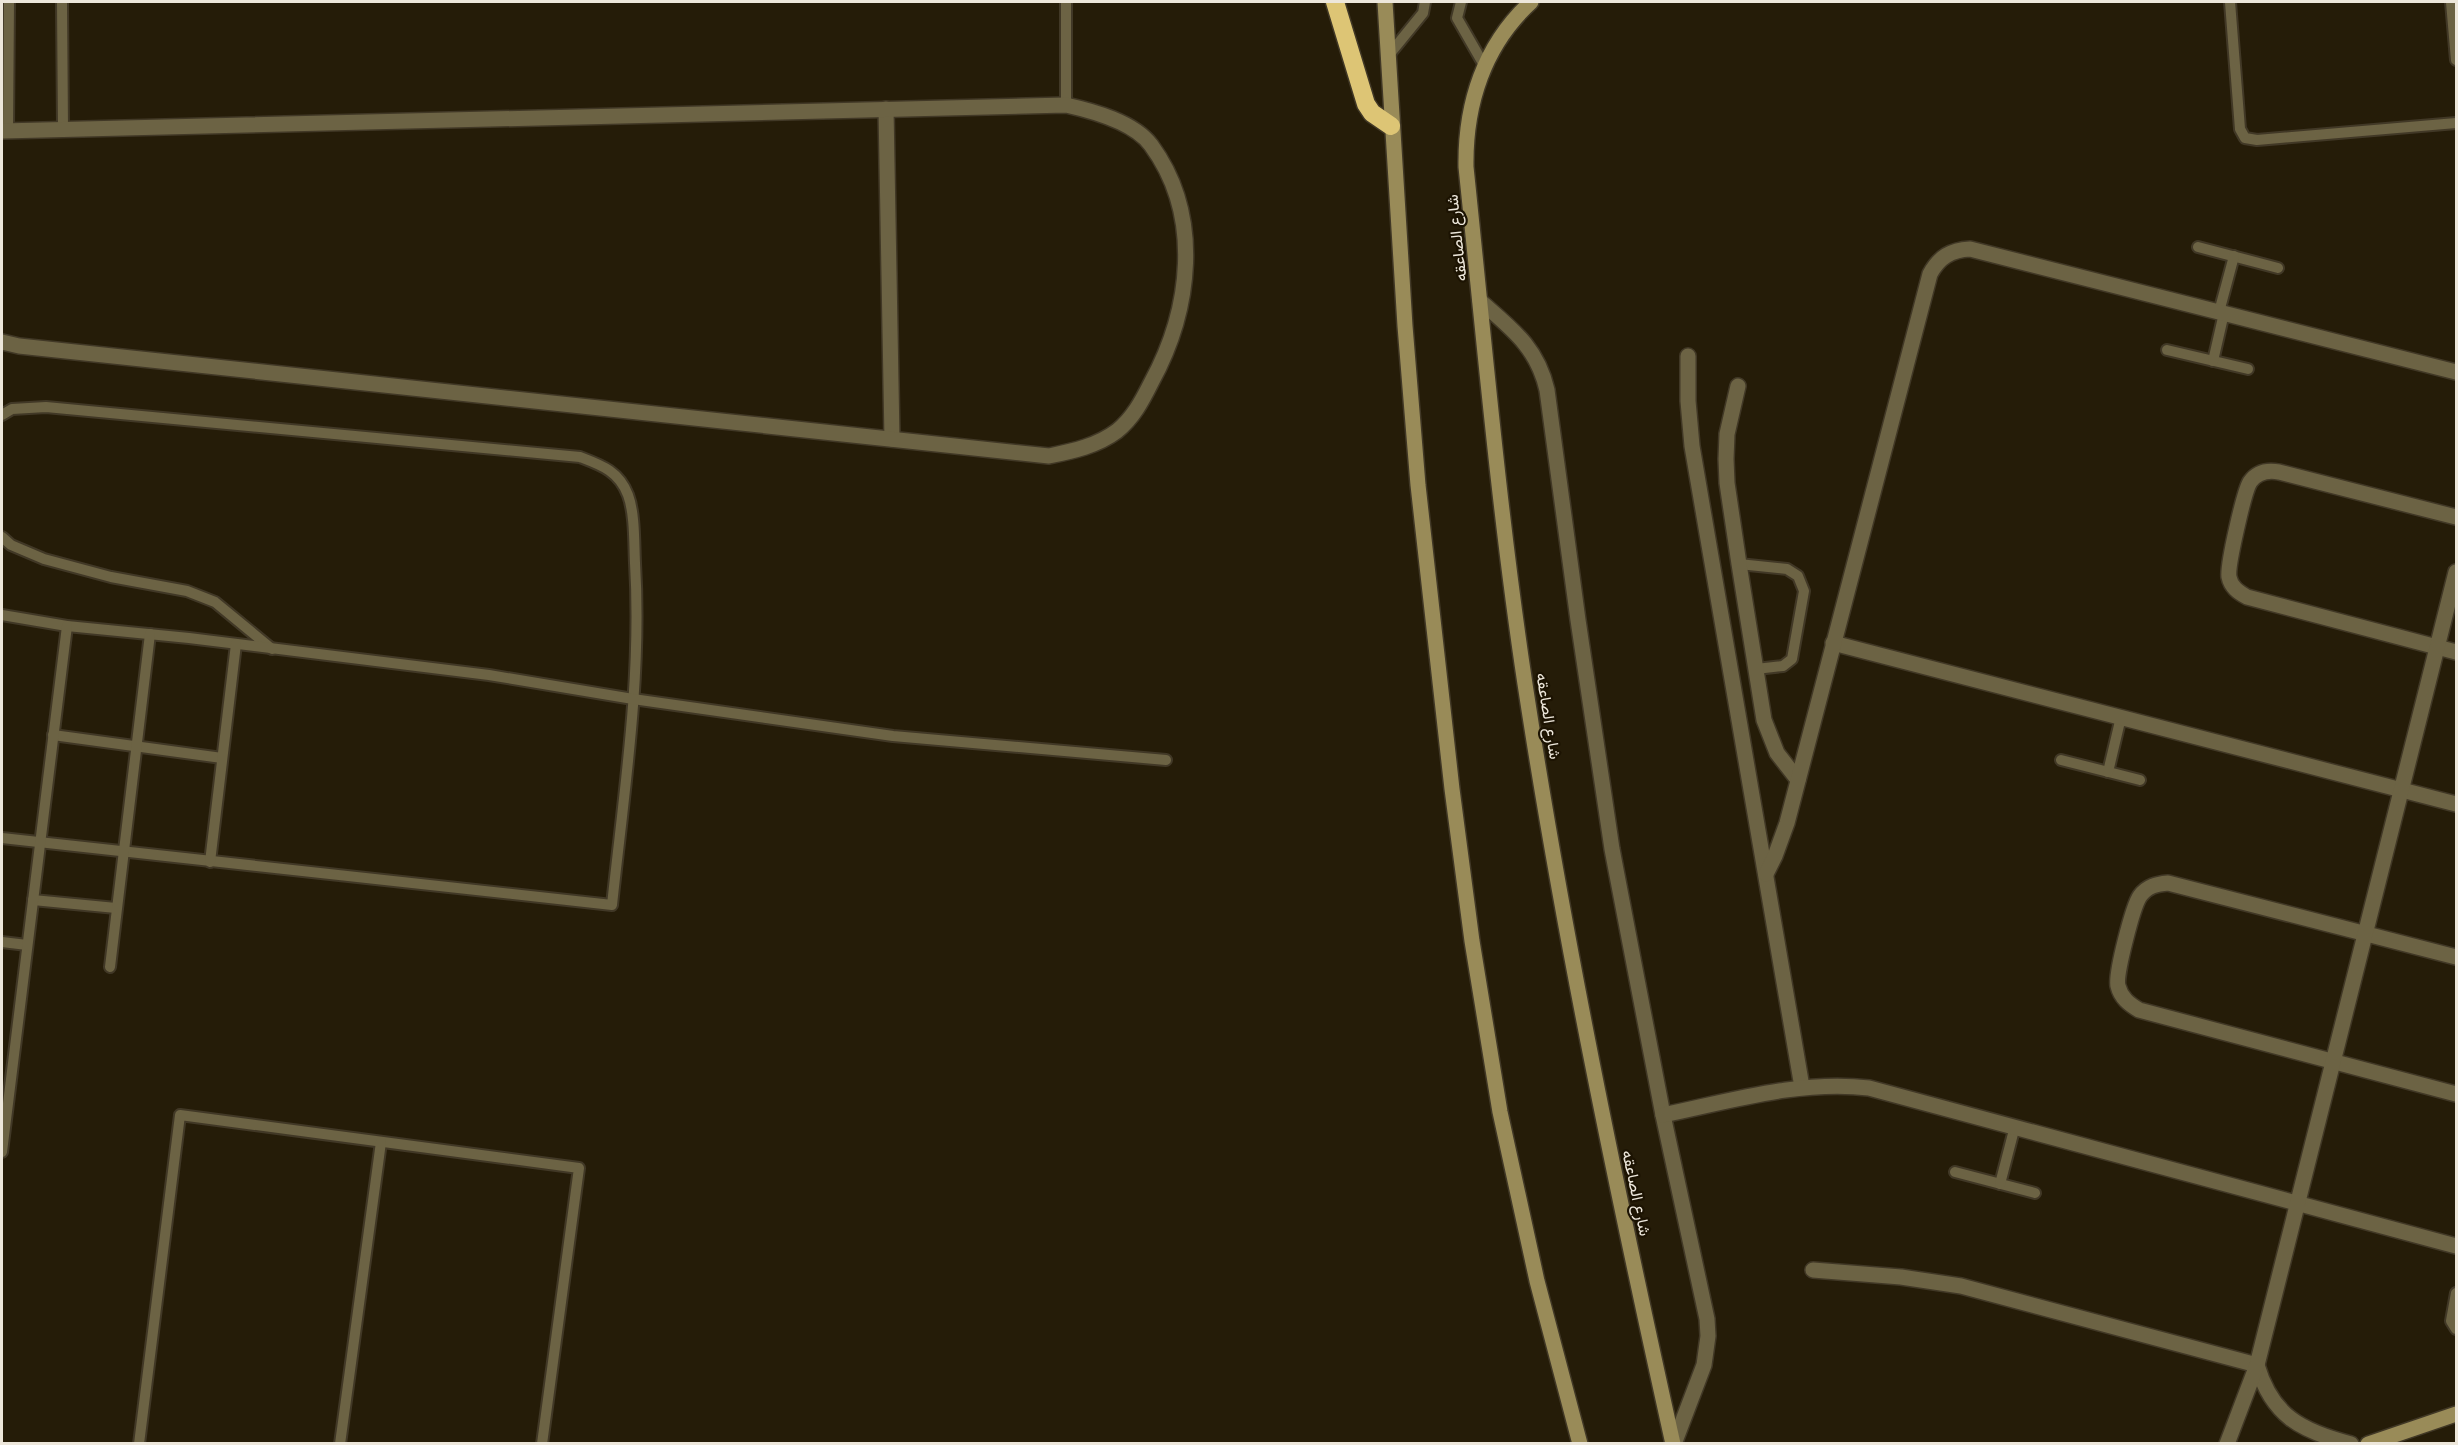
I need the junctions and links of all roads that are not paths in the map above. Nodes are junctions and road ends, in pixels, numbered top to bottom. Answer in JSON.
{"nodes":[{"id":1,"x":9,"y":2,"type":"edge"},
{"id":2,"x":62,"y":2,"type":"edge"},
{"id":3,"x":1066,"y":2,"type":"edge"},
{"id":4,"x":1335,"y":2,"type":"edge"},
{"id":5,"x":1385,"y":2,"type":"edge"},
{"id":6,"x":1431,"y":2,"type":"edge"},
{"id":7,"x":1452,"y":2,"type":"edge"},
{"id":8,"x":1461,"y":2,"type":"edge"},
{"id":9,"x":1531,"y":2,"type":"edge"},
{"id":10,"x":2230,"y":2,"type":"edge"},
{"id":11,"x":2451,"y":2,"type":"edge"},
{"id":12,"x":1424,"y":7,"type":"edge"},
{"id":13,"x":1456,"y":18,"type":"junction"},
{"id":14,"x":1388,"y":56,"type":"junction"},
{"id":15,"x":2457,"y":60,"type":"edge"},
{"id":16,"x":1484,"y":65,"type":"junction"},
{"id":17,"x":1066,"y":105,"type":"junction"},
{"id":18,"x":886,"y":109,"type":"junction"},
{"id":19,"x":2457,"y":123,"type":"edge"},
{"id":20,"x":1391,"y":126,"type":"junction"},
{"id":21,"x":63,"y":129,"type":"junction"},
{"id":22,"x":5,"y":131,"type":"edge"},
{"id":23,"x":2198,"y":247,"type":"dead end"},
{"id":24,"x":2234,"y":256,"type":"junction"},
{"id":25,"x":2278,"y":268,"type":"dead end"},
{"id":26,"x":1480,"y":301,"type":"junction"},
{"id":27,"x":2222,"y":312,"type":"junction"},
{"id":28,"x":2,"y":342,"type":"edge"},
{"id":29,"x":2167,"y":350,"type":"dead end"},
{"id":30,"x":1688,"y":356,"type":"dead end"},
{"id":31,"x":2213,"y":361,"type":"junction"},
{"id":32,"x":2248,"y":369,"type":"dead end"},
{"id":33,"x":2457,"y":372,"type":"edge"},
{"id":34,"x":1738,"y":386,"type":"dead end"},
{"id":35,"x":2,"y":415,"type":"edge"},
{"id":36,"x":892,"y":439,"type":"junction"},
{"id":37,"x":2457,"y":517,"type":"edge"},
{"id":38,"x":2,"y":537,"type":"edge"},
{"id":39,"x":1739,"y":564,"type":"junction"},
{"id":40,"x":2457,"y":572,"type":"edge"},
{"id":41,"x":2,"y":615,"type":"edge"},
{"id":42,"x":67,"y":626,"type":"junction"},
{"id":43,"x":150,"y":634,"type":"junction"},
{"id":44,"x":1833,"y":643,"type":"junction"},
{"id":45,"x":236,"y":644,"type":"junction"},
{"id":46,"x":2437,"y":647,"type":"junction"},
{"id":47,"x":272,"y":649,"type":"junction"},
{"id":48,"x":2457,"y":652,"type":"edge"},
{"id":49,"x":1756,"y":669,"type":"junction"},
{"id":50,"x":633,"y":699,"type":"junction"},
{"id":51,"x":2121,"y":717,"type":"junction"},
{"id":52,"x":53,"y":735,"type":"junction"},
{"id":53,"x":135,"y":748,"type":"junction"},
{"id":54,"x":222,"y":758,"type":"junction"},
{"id":55,"x":1166,"y":760,"type":"dead end"},
{"id":56,"x":2061,"y":760,"type":"dead end"},
{"id":57,"x":2108,"y":772,"type":"junction"},
{"id":58,"x":1798,"y":780,"type":"junction"},
{"id":59,"x":2140,"y":780,"type":"dead end"},
{"id":60,"x":2402,"y":790,"type":"junction"},
{"id":61,"x":2457,"y":804,"type":"edge"},
{"id":62,"x":2,"y":838,"type":"edge"},
{"id":63,"x":40,"y":843,"type":"junction"},
{"id":64,"x":122,"y":852,"type":"junction"},
{"id":65,"x":210,"y":862,"type":"junction"},
{"id":66,"x":1766,"y":874,"type":"junction"},
{"id":67,"x":33,"y":900,"type":"junction"},
{"id":68,"x":116,"y":908,"type":"junction"},
{"id":69,"x":2367,"y":934,"type":"junction"},
{"id":70,"x":2,"y":942,"type":"edge"},
{"id":71,"x":27,"y":945,"type":"junction"},
{"id":72,"x":2457,"y":957,"type":"edge"},
{"id":73,"x":110,"y":967,"type":"dead end"},
{"id":74,"x":2334,"y":1061,"type":"junction"},
{"id":75,"x":1802,"y":1087,"type":"junction"},
{"id":76,"x":2457,"y":1094,"type":"edge"},
{"id":77,"x":1663,"y":1115,"type":"junction"},
{"id":78,"x":2015,"y":1126,"type":"junction"},
{"id":79,"x":381,"y":1142,"type":"junction"},
{"id":80,"x":2,"y":1152,"type":"edge"},
{"id":81,"x":1955,"y":1172,"type":"dead end"},
{"id":82,"x":2000,"y":1184,"type":"junction"},
{"id":83,"x":2035,"y":1193,"type":"dead end"},
{"id":84,"x":2298,"y":1203,"type":"junction"},
{"id":85,"x":2457,"y":1246,"type":"edge"},
{"id":86,"x":1813,"y":1270,"type":"dead end"},
{"id":87,"x":2457,"y":1293,"type":"edge"},
{"id":88,"x":2457,"y":1329,"type":"edge"},
{"id":89,"x":2257,"y":1365,"type":"junction"},
{"id":90,"x":2457,"y":1414,"type":"edge"},
{"id":91,"x":139,"y":1443,"type":"edge"},
{"id":92,"x":340,"y":1443,"type":"edge"},
{"id":93,"x":542,"y":1443,"type":"edge"},
{"id":94,"x":1580,"y":1443,"type":"edge"},
{"id":95,"x":1674,"y":1443,"type":"edge"},
{"id":96,"x":2228,"y":1443,"type":"edge"},
{"id":97,"x":2350,"y":1443,"type":"edge"},
{"id":98,"x":2368,"y":1443,"type":"edge"}],
"edges":[{"from":1,"to":22,"type":"lane"},
{"from":2,"to":21,"type":"lane"},
{"from":3,"to":17,"type":"lane"},
{"from":4,"to":20,"type":"highway"},
{"from":5,"to":14,"type":"street"},
{"from":6,"to":12,"type":"lane"},
{"from":7,"to":13,"type":"lane"},
{"from":8,"to":13,"type":"lane"},
{"from":9,"to":16,"type":"street","name":"شارع الصاعقه"},
{"from":10,"to":19,"type":"lane"},
{"from":11,"to":15,"type":"lane"},
{"from":12,"to":14,"type":"lane"},
{"from":13,"to":16,"type":"lane"},
{"from":14,"to":20,"type":"street"},
{"from":16,"to":26,"type":"street","name":"شارع الصاعقه"},
{"from":17,"to":18,"type":"street"},
{"from":17,"to":36,"type":"street"},
{"from":18,"to":21,"type":"street"},
{"from":18,"to":36,"type":"street"},
{"from":20,"to":94,"type":"street"},
{"from":21,"to":22,"type":"street"},
{"from":23,"to":24,"type":"lane"},
{"from":24,"to":25,"type":"lane"},
{"from":24,"to":27,"type":"lane"},
{"from":26,"to":77,"type":"street"},
{"from":26,"to":95,"type":"street","name":"شارع الصاعقه"},
{"from":27,"to":31,"type":"lane"},
{"from":27,"to":33,"type":"street"},
{"from":27,"to":44,"type":"street"},
{"from":28,"to":36,"type":"street"},
{"from":29,"to":31,"type":"lane"},
{"from":30,"to":66,"type":"street"},
{"from":31,"to":32,"type":"lane"},
{"from":34,"to":39,"type":"street"},
{"from":35,"to":50,"type":"lane"},
{"from":37,"to":46,"type":"street"},
{"from":38,"to":47,"type":"lane"},
{"from":39,"to":49,"type":"street"},
{"from":39,"to":49,"type":"lane"},
{"from":40,"to":46,"type":"street"},
{"from":41,"to":42,"type":"lane"},
{"from":42,"to":43,"type":"lane"},
{"from":42,"to":52,"type":"lane"},
{"from":43,"to":45,"type":"lane"},
{"from":43,"to":53,"type":"lane"},
{"from":44,"to":51,"type":"street"},
{"from":44,"to":58,"type":"street"},
{"from":45,"to":47,"type":"lane"},
{"from":45,"to":54,"type":"lane"},
{"from":46,"to":48,"type":"street"},
{"from":46,"to":60,"type":"street"},
{"from":47,"to":50,"type":"lane"},
{"from":49,"to":58,"type":"street"},
{"from":50,"to":55,"type":"lane"},
{"from":50,"to":65,"type":"lane"},
{"from":51,"to":57,"type":"lane"},
{"from":51,"to":60,"type":"street"},
{"from":52,"to":53,"type":"lane"},
{"from":52,"to":63,"type":"lane"},
{"from":53,"to":54,"type":"lane"},
{"from":53,"to":64,"type":"lane"},
{"from":54,"to":65,"type":"lane"},
{"from":56,"to":57,"type":"lane"},
{"from":57,"to":59,"type":"lane"},
{"from":58,"to":66,"type":"street"},
{"from":60,"to":61,"type":"street"},
{"from":60,"to":69,"type":"street"},
{"from":62,"to":63,"type":"lane"},
{"from":63,"to":64,"type":"lane"},
{"from":63,"to":67,"type":"lane"},
{"from":64,"to":65,"type":"lane"},
{"from":64,"to":68,"type":"lane"},
{"from":66,"to":75,"type":"street"},
{"from":67,"to":68,"type":"lane"},
{"from":67,"to":71,"type":"lane"},
{"from":68,"to":73,"type":"lane"},
{"from":69,"to":72,"type":"street"},
{"from":69,"to":74,"type":"street"},
{"from":69,"to":74,"type":"street"},
{"from":70,"to":71,"type":"lane"},
{"from":71,"to":80,"type":"lane"},
{"from":74,"to":76,"type":"street"},
{"from":74,"to":84,"type":"street"},
{"from":75,"to":77,"type":"street"},
{"from":75,"to":78,"type":"street"},
{"from":77,"to":95,"type":"street"},
{"from":78,"to":82,"type":"lane"},
{"from":78,"to":84,"type":"street"},
{"from":79,"to":91,"type":"lane"},
{"from":79,"to":92,"type":"lane"},
{"from":79,"to":93,"type":"lane"},
{"from":81,"to":82,"type":"lane"},
{"from":82,"to":83,"type":"lane"},
{"from":84,"to":85,"type":"street"},
{"from":84,"to":89,"type":"street"},
{"from":86,"to":89,"type":"street"},
{"from":87,"to":88,"type":"lane"},
{"from":89,"to":96,"type":"street"},
{"from":89,"to":97,"type":"street"},
{"from":90,"to":98,"type":"street"}]}
